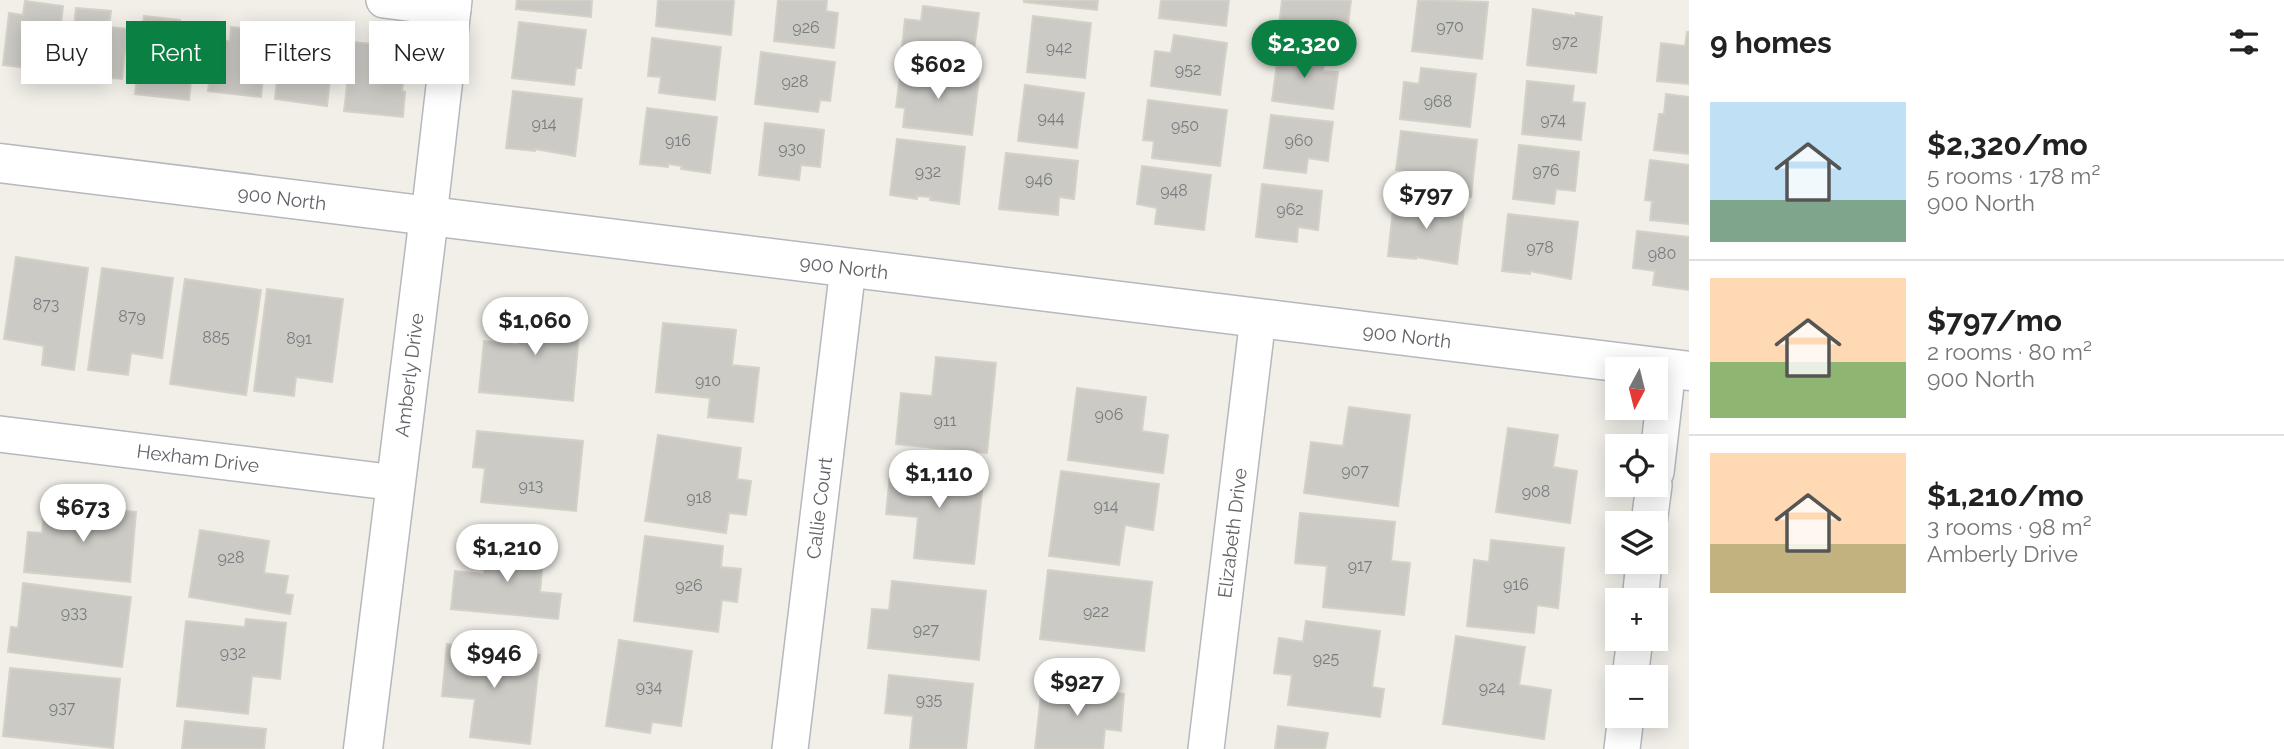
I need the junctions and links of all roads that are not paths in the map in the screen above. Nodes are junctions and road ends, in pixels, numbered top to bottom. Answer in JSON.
{"nodes":[{"id":1,"x":384,"y":0,"type":"edge"},
{"id":2,"x":454,"y":4,"type":"edge"},
{"id":3,"x":0,"y":163,"type":"edge"},
{"id":4,"x":429,"y":216,"type":"junction"},
{"id":5,"x":848,"y":268,"type":"junction"},
{"id":6,"x":1258,"y":318,"type":"junction"},
{"id":7,"x":1679,"y":370,"type":"edge"},
{"id":8,"x":0,"y":434,"type":"edge"},
{"id":9,"x":1665,"y":434,"type":"edge"},
{"id":10,"x":396,"y":483,"type":"junction"},
{"id":11,"x":1625,"y":728,"type":"edge"},
{"id":12,"x":363,"y":749,"type":"edge"},
{"id":13,"x":790,"y":749,"type":"edge"},
{"id":14,"x":1206,"y":749,"type":"edge"},
{"id":15,"x":1622,"y":749,"type":"edge"}],
"edges":[{"from":1,"to":2,"type":"street"},
{"from":2,"to":4,"type":"street","name":"Amberly Drive"},
{"from":3,"to":4,"type":"street","name":"900 North"},
{"from":4,"to":5,"type":"street","name":"900 North"},
{"from":4,"to":10,"type":"street","name":"Amberly Drive"},
{"from":5,"to":6,"type":"street","name":"900 North"},
{"from":5,"to":13,"type":"street","name":"Callie Court"},
{"from":6,"to":7,"type":"street","name":"900 North"},
{"from":6,"to":14,"type":"street","name":"Elizabeth Drive"},
{"from":7,"to":9,"type":"street"},
{"from":8,"to":10,"type":"street","name":"Hexham Drive"},
{"from":10,"to":12,"type":"street","name":"Amberly Drive"},
{"from":11,"to":15,"type":"street"}]}
